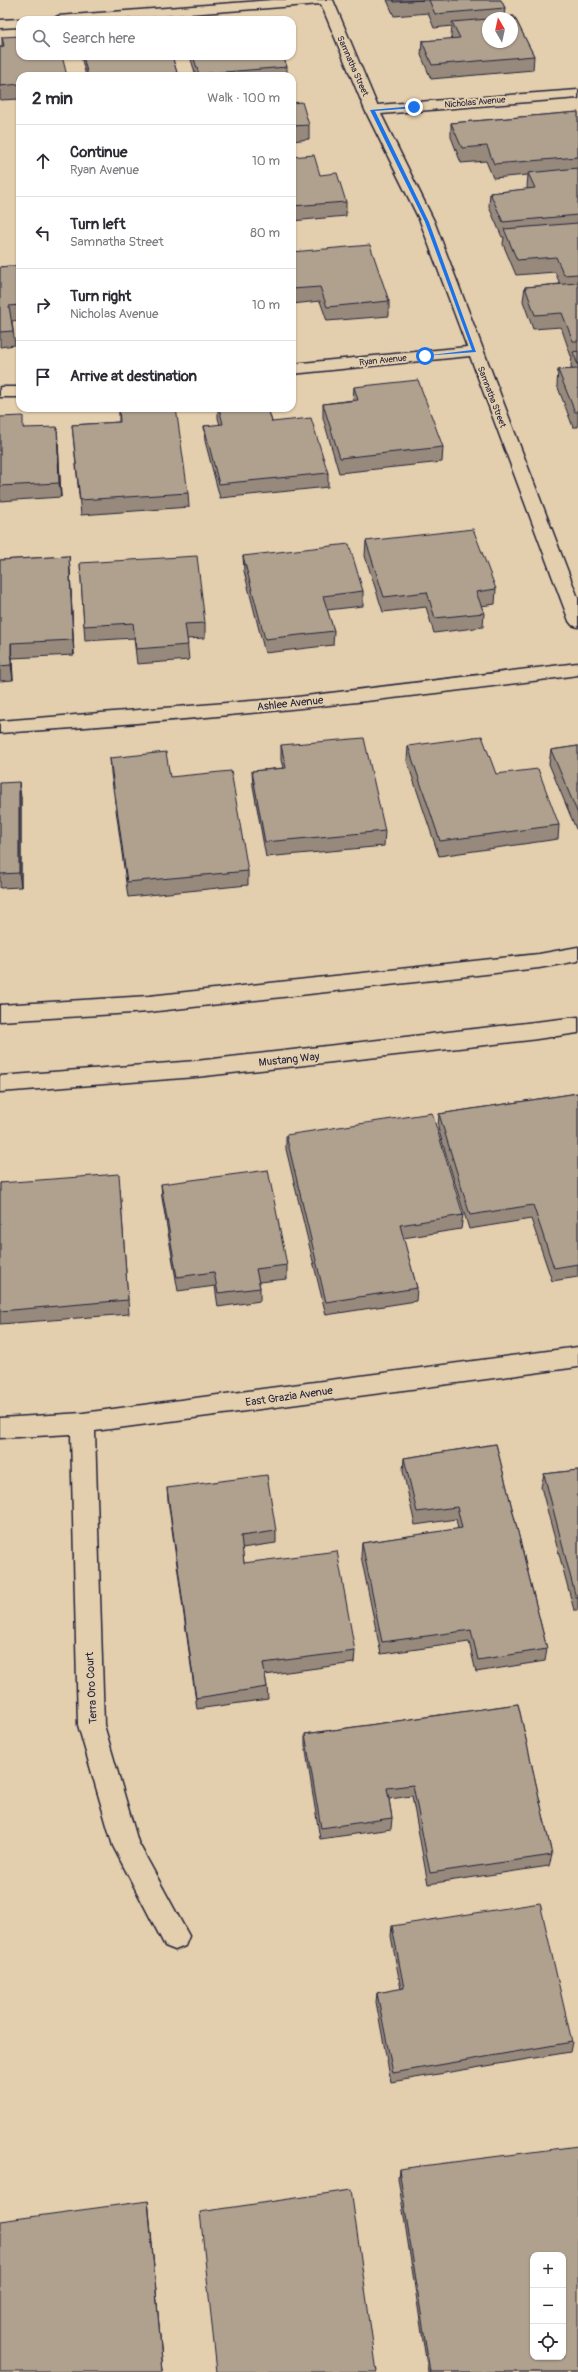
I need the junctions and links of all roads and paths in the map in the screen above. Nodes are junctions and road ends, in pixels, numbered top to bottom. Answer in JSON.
{"nodes":[{"id":1,"x":326,"y":0,"type":"edge"},
{"id":2,"x":112,"y":16,"type":"edge"},
{"id":3,"x":16,"y":23,"type":"edge"},
{"id":4,"x":0,"y":24,"type":"edge"},
{"id":5,"x":578,"y":94,"type":"edge"},
{"id":6,"x":372,"y":110,"type":"junction"},
{"id":7,"x":474,"y":351,"type":"junction"},
{"id":8,"x":296,"y":369,"type":"edge"},
{"id":9,"x":0,"y":392,"type":"edge"},
{"id":10,"x":16,"y":392,"type":"edge"},
{"id":11,"x":578,"y":621,"type":"edge"},
{"id":12,"x":578,"y":669,"type":"edge"},
{"id":13,"x":0,"y":727,"type":"edge"},
{"id":14,"x":578,"y":954,"type":"edge"},
{"id":15,"x":0,"y":1013,"type":"edge"},
{"id":16,"x":578,"y":1025,"type":"edge"},
{"id":17,"x":0,"y":1084,"type":"edge"},
{"id":18,"x":578,"y":1357,"type":"edge"},
{"id":19,"x":83,"y":1423,"type":"junction"},
{"id":20,"x":0,"y":1428,"type":"edge"},
{"id":21,"x":175,"y":1936,"type":"dead end"}],
"edges":[{"from":1,"to":2,"type":"street"},
{"from":1,"to":6,"type":"street","name":"Samnatha Street"},
{"from":3,"to":4,"type":"street"},
{"from":5,"to":6,"type":"street","name":"Nicholas Avenue"},
{"from":6,"to":7,"type":"street","name":"Samnatha Street"},
{"from":7,"to":8,"type":"street","name":"Ryan Avenue"},
{"from":7,"to":11,"type":"street","name":"Samnatha Street"},
{"from":9,"to":10,"type":"street"},
{"from":12,"to":13,"type":"street","name":"Ashlee Avenue"},
{"from":14,"to":15,"type":"street"},
{"from":16,"to":17,"type":"street","name":"Mustang Way"},
{"from":18,"to":19,"type":"street","name":"East Grazia Avenue"},
{"from":19,"to":20,"type":"street","name":"East Grazia Avenue"},
{"from":19,"to":21,"type":"street","name":"Terra Oro Court"}]}
